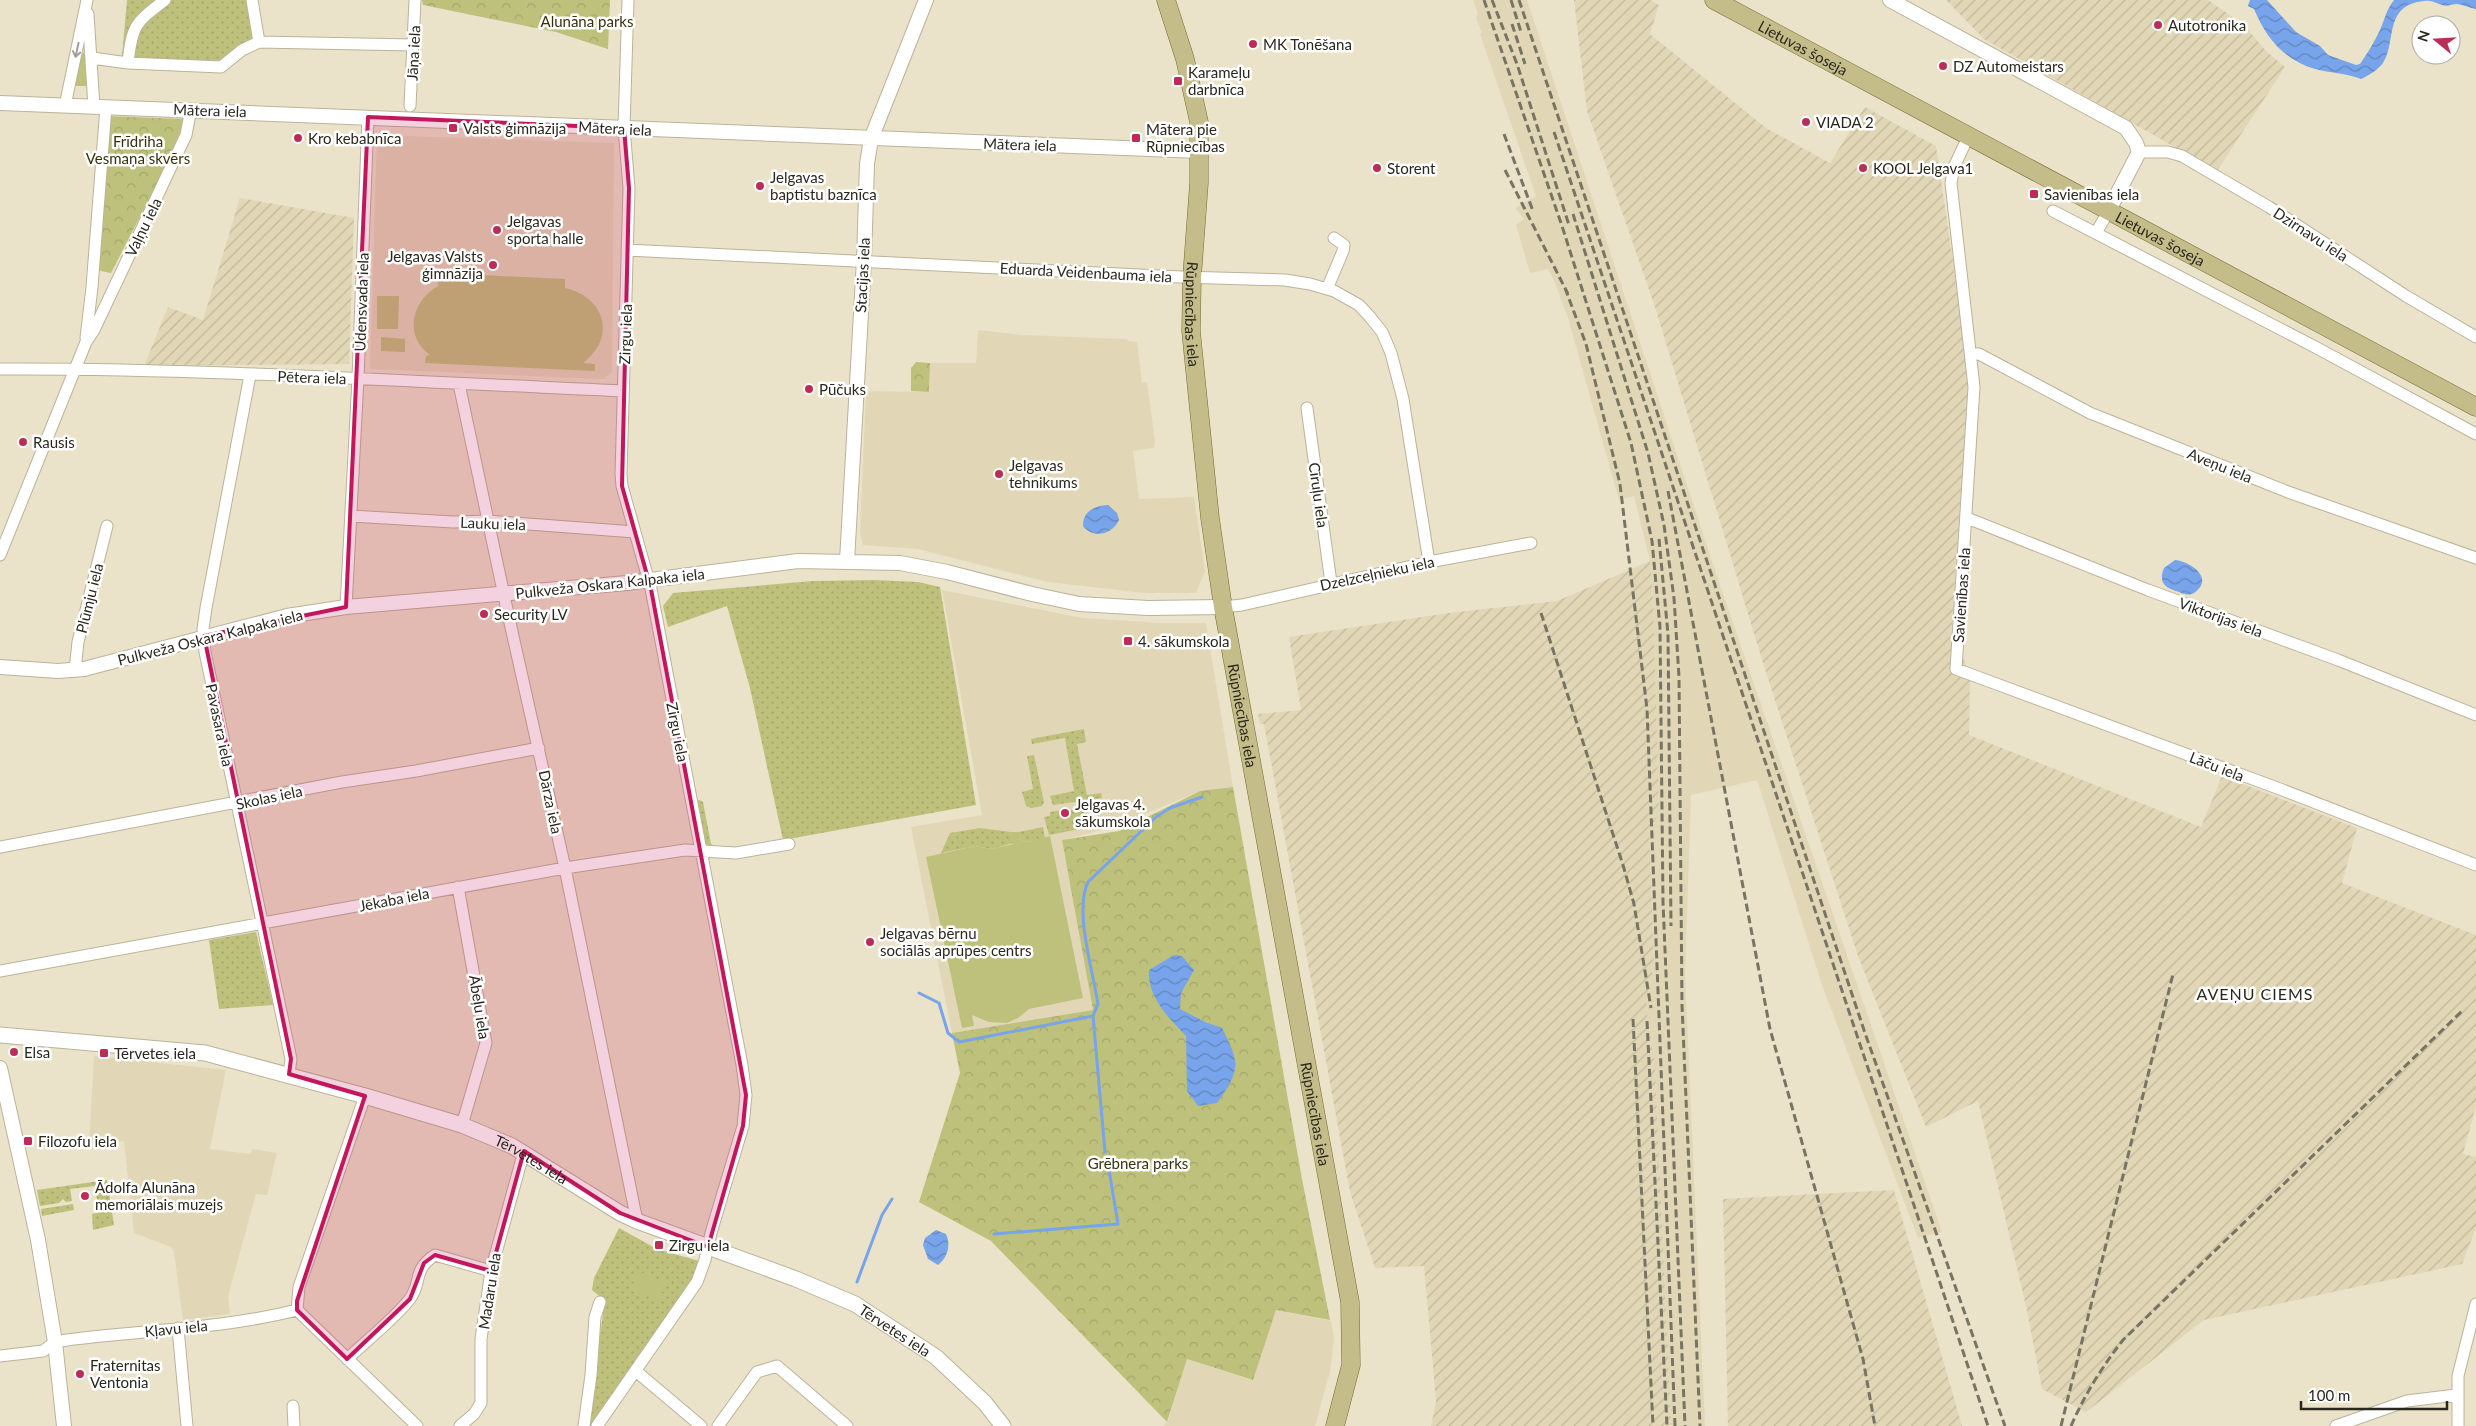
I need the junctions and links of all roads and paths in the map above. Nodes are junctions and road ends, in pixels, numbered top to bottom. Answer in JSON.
{"nodes":[{"id":1,"x":165,"y":0,"type":"edge"},
{"id":2,"x":252,"y":0,"type":"edge"},
{"id":3,"x":415,"y":0,"type":"edge"},
{"id":4,"x":628,"y":0,"type":"edge"},
{"id":5,"x":926,"y":0,"type":"edge"},
{"id":6,"x":1166,"y":0,"type":"edge"},
{"id":7,"x":1714,"y":0,"type":"edge"},
{"id":8,"x":1890,"y":0,"type":"edge"},
{"id":9,"x":87,"y":1,"type":"edge"},
{"id":10,"x":259,"y":42,"type":"junction"},
{"id":11,"x":413,"y":45,"type":"junction"},
{"id":12,"x":92,"y":58,"type":"junction"},
{"id":13,"x":128,"y":63,"type":"junction"},
{"id":14,"x":0,"y":103,"type":"edge"},
{"id":15,"x":65,"y":106,"type":"junction"},
{"id":16,"x":410,"y":106,"type":"dead end"},
{"id":17,"x":100,"y":107,"type":"junction"},
{"id":18,"x":191,"y":109,"type":"junction"},
{"id":19,"x":368,"y":117,"type":"junction"},
{"id":20,"x":624,"y":128,"type":"junction"},
{"id":21,"x":1968,"y":137,"type":"junction"},
{"id":22,"x":872,"y":138,"type":"junction"},
{"id":23,"x":1200,"y":151,"type":"junction"},
{"id":24,"x":2139,"y":152,"type":"junction"},
{"id":25,"x":2053,"y":211,"type":"dead end"},
{"id":26,"x":2108,"y":212,"type":"junction"},
{"id":27,"x":2096,"y":233,"type":"junction"},
{"id":28,"x":1334,"y":238,"type":"dead end"},
{"id":29,"x":627,"y":250,"type":"junction"},
{"id":30,"x":864,"y":260,"type":"junction"},
{"id":31,"x":1192,"y":277,"type":"junction"},
{"id":32,"x":1327,"y":289,"type":"junction"},
{"id":33,"x":2476,"y":337,"type":"edge"},
{"id":34,"x":86,"y":342,"type":"junction"},
{"id":35,"x":1972,"y":354,"type":"junction"},
{"id":36,"x":0,"y":369,"type":"edge"},
{"id":37,"x":76,"y":369,"type":"junction"},
{"id":38,"x":250,"y":375,"type":"junction"},
{"id":39,"x":358,"y":378,"type":"junction"},
{"id":40,"x":459,"y":384,"type":"junction"},
{"id":41,"x":623,"y":392,"type":"junction"},
{"id":42,"x":2476,"y":407,"type":"edge"},
{"id":43,"x":1307,"y":408,"type":"dead end"},
{"id":44,"x":2476,"y":434,"type":"edge"},
{"id":45,"x":351,"y":516,"type":"junction"},
{"id":46,"x":1967,"y":518,"type":"junction"},
{"id":47,"x":488,"y":520,"type":"junction"},
{"id":48,"x":107,"y":526,"type":"dead end"},
{"id":49,"x":635,"y":532,"type":"junction"},
{"id":50,"x":1531,"y":543,"type":"dead end"},
{"id":51,"x":0,"y":555,"type":"edge"},
{"id":52,"x":2476,"y":558,"type":"edge"},
{"id":53,"x":847,"y":561,"type":"junction"},
{"id":54,"x":1429,"y":562,"type":"junction"},
{"id":55,"x":649,"y":581,"type":"junction"},
{"id":56,"x":1332,"y":583,"type":"junction"},
{"id":57,"x":504,"y":594,"type":"junction"},
{"id":58,"x":346,"y":607,"type":"junction"},
{"id":59,"x":1223,"y":608,"type":"junction"},
{"id":60,"x":204,"y":636,"type":"junction"},
{"id":61,"x":0,"y":667,"type":"edge"},
{"id":62,"x":1956,"y":669,"type":"joint"},
{"id":63,"x":74,"y":670,"type":"junction"},
{"id":64,"x":2476,"y":715,"type":"edge"},
{"id":65,"x":539,"y":748,"type":"junction"},
{"id":66,"x":236,"y":804,"type":"junction"},
{"id":67,"x":789,"y":844,"type":"dead end"},
{"id":68,"x":0,"y":847,"type":"edge"},
{"id":69,"x":701,"y":850,"type":"junction"},
{"id":70,"x":2476,"y":865,"type":"edge"},
{"id":71,"x":565,"y":868,"type":"junction"},
{"id":72,"x":458,"y":887,"type":"junction"},
{"id":73,"x":262,"y":924,"type":"junction"},
{"id":74,"x":0,"y":971,"type":"edge"},
{"id":75,"x":0,"y":1035,"type":"edge"},
{"id":76,"x":0,"y":1068,"type":"edge"},
{"id":77,"x":289,"y":1074,"type":"junction"},
{"id":78,"x":365,"y":1096,"type":"junction"},
{"id":79,"x":462,"y":1125,"type":"junction"},
{"id":80,"x":524,"y":1151,"type":"junction"},
{"id":81,"x":637,"y":1222,"type":"junction"},
{"id":82,"x":708,"y":1247,"type":"junction"},
{"id":83,"x":490,"y":1271,"type":"junction"},
{"id":84,"x":600,"y":1302,"type":"dead end"},
{"id":85,"x":2476,"y":1304,"type":"edge"},
{"id":86,"x":301,"y":1314,"type":"junction"},
{"id":87,"x":178,"y":1328,"type":"junction"},
{"id":88,"x":55,"y":1342,"type":"junction"},
{"id":89,"x":0,"y":1356,"type":"edge"},
{"id":90,"x":347,"y":1358,"type":"junction"},
{"id":91,"x":637,"y":1372,"type":"junction"},
{"id":92,"x":2456,"y":1395,"type":"junction"},
{"id":93,"x":293,"y":1406,"type":"dead end"},
{"id":94,"x":64,"y":1426,"type":"edge"},
{"id":95,"x":187,"y":1426,"type":"edge"},
{"id":96,"x":294,"y":1426,"type":"edge"},
{"id":97,"x":417,"y":1426,"type":"edge"},
{"id":98,"x":460,"y":1426,"type":"edge"},
{"id":99,"x":584,"y":1426,"type":"edge"},
{"id":100,"x":597,"y":1426,"type":"edge"},
{"id":101,"x":701,"y":1426,"type":"edge"},
{"id":102,"x":718,"y":1426,"type":"edge"},
{"id":103,"x":847,"y":1426,"type":"edge"},
{"id":104,"x":1003,"y":1426,"type":"edge"},
{"id":105,"x":1335,"y":1426,"type":"edge"},
{"id":106,"x":2336,"y":1426,"type":"edge"},
{"id":107,"x":2458,"y":1426,"type":"edge"}],
"edges":[{"from":1,"to":13,"type":"street"},
{"from":2,"to":10,"type":"street"},
{"from":3,"to":11,"type":"street","name":"Jāņa iela"},
{"from":4,"to":20,"type":"street","name":"Zirgu iela"},
{"from":5,"to":22,"type":"street","name":"Stacijas iela"},
{"from":6,"to":23,"type":"main road","name":"Rūpniecības iela"},
{"from":7,"to":21,"type":"main road","name":"Lietuvas šoseja"},
{"from":8,"to":24,"type":"street"},
{"from":9,"to":12,"type":"street","name":"Vaļņu iela"},
{"from":9,"to":15,"type":"street","one_way":true},
{"from":10,"to":11,"type":"street"},
{"from":10,"to":13,"type":"street"},
{"from":11,"to":16,"type":"street","name":"Jāņa iela"},
{"from":12,"to":13,"type":"street"},
{"from":12,"to":17,"type":"street","name":"Vaļņu iela"},
{"from":14,"to":15,"type":"street","name":"Mātera iela"},
{"from":15,"to":17,"type":"street","name":"Mātera iela"},
{"from":17,"to":18,"type":"street","name":"Mātera iela"},
{"from":17,"to":34,"type":"street","name":"Vaļņu iela"},
{"from":18,"to":19,"type":"street","name":"Mātera iela"},
{"from":18,"to":34,"type":"street","name":"Vaļņu iela"},
{"from":19,"to":20,"type":"street","name":"Mātera iela"},
{"from":19,"to":39,"type":"street","name":"Ūdensvada iela"},
{"from":20,"to":22,"type":"street","name":"Mātera iela"},
{"from":20,"to":29,"type":"street","name":"Zirgu iela"},
{"from":21,"to":26,"type":"main road","name":"Lietuvas šoseja"},
{"from":21,"to":35,"type":"street","name":"Savienības iela"},
{"from":22,"to":23,"type":"street","name":"Mātera iela"},
{"from":22,"to":30,"type":"street","name":"Stacijas iela"},
{"from":23,"to":31,"type":"main road","name":"Rūpniecības iela"},
{"from":24,"to":26,"type":"street"},
{"from":24,"to":33,"type":"street","name":"Dzirnavu iela"},
{"from":25,"to":27,"type":"street"},
{"from":26,"to":27,"type":"street"},
{"from":26,"to":42,"type":"main road","name":"Lietuvas šoseja"},
{"from":27,"to":44,"type":"street"},
{"from":28,"to":32,"type":"street"},
{"from":29,"to":30,"type":"street","name":"Eduarda Veidenbauma iela"},
{"from":29,"to":41,"type":"street","name":"Zirgu iela"},
{"from":30,"to":31,"type":"street","name":"Eduarda Veidenbauma iela"},
{"from":30,"to":53,"type":"street","name":"Stacijas iela"},
{"from":31,"to":32,"type":"street","name":"Eduarda Veidenbauma iela"},
{"from":31,"to":59,"type":"main road","name":"Rūpniecības iela"},
{"from":32,"to":54,"type":"street","name":"Eduarda Veidenbauma iela"},
{"from":34,"to":37,"type":"street","name":"Vaļņu iela"},
{"from":35,"to":46,"type":"street","name":"Savienības iela"},
{"from":35,"to":52,"type":"street","name":"Aveņu iela"},
{"from":36,"to":37,"type":"street","name":"Pētera iela"},
{"from":37,"to":38,"type":"street","name":"Pētera iela"},
{"from":37,"to":51,"type":"street","name":"Vaļņu iela"},
{"from":38,"to":39,"type":"street","name":"Pētera iela"},
{"from":38,"to":60,"type":"street","name":"Pavasara iela"},
{"from":39,"to":40,"type":"street","name":"Pētera iela"},
{"from":39,"to":45,"type":"street","name":"Ūdensvada iela"},
{"from":40,"to":41,"type":"street","name":"Pētera iela"},
{"from":40,"to":47,"type":"street","name":"Dārza iela"},
{"from":41,"to":49,"type":"street","name":"Zirgu iela"},
{"from":43,"to":56,"type":"street","name":"Cīruļu iela"},
{"from":45,"to":47,"type":"street","name":"Lauku iela"},
{"from":45,"to":58,"type":"street","name":"Ūdensvada iela"},
{"from":46,"to":62,"type":"street","name":"Savienības iela"},
{"from":46,"to":64,"type":"street","name":"Viktorijas iela"},
{"from":47,"to":49,"type":"street","name":"Lauku iela"},
{"from":47,"to":57,"type":"street","name":"Dārza iela"},
{"from":48,"to":63,"type":"street","name":"Plūmju iela"},
{"from":49,"to":55,"type":"street","name":"Zirgu iela"},
{"from":50,"to":54,"type":"street","name":"Dzelzceļnieku iela"},
{"from":53,"to":55,"type":"street","name":"Pulkveža Oskara Kalpaka iela"},
{"from":53,"to":59,"type":"street","name":"Pulkveža Oskara Kalpaka iela"},
{"from":54,"to":56,"type":"street","name":"Dzelzceļnieku iela"},
{"from":55,"to":57,"type":"street","name":"Pulkveža Oskara Kalpaka iela"},
{"from":55,"to":69,"type":"street","name":"Zirgu iela"},
{"from":56,"to":59,"type":"street","name":"Dzelzceļnieku iela"},
{"from":57,"to":58,"type":"street","name":"Pulkveža Oskara Kalpaka iela"},
{"from":57,"to":65,"type":"street","name":"Dārza iela"},
{"from":58,"to":60,"type":"street","name":"Pulkveža Oskara Kalpaka iela"},
{"from":59,"to":105,"type":"main road","name":"Rūpniecības iela"},
{"from":60,"to":63,"type":"street","name":"Pulkveža Oskara Kalpaka iela"},
{"from":60,"to":66,"type":"street","name":"Pavasara iela"},
{"from":61,"to":63,"type":"street","name":"Pulkveža Oskara Kalpaka iela"},
{"from":62,"to":70,"type":"street","name":"Lāču iela"},
{"from":65,"to":66,"type":"street","name":"Skolas iela"},
{"from":65,"to":71,"type":"street","name":"Dārza iela"},
{"from":66,"to":68,"type":"street","name":"Skolas iela"},
{"from":66,"to":73,"type":"street","name":"Pavasara iela"},
{"from":67,"to":69,"type":"street","name":"Jēkaba iela"},
{"from":69,"to":71,"type":"street","name":"Jēkaba iela"},
{"from":69,"to":82,"type":"street","name":"Zirgu iela"},
{"from":71,"to":72,"type":"street","name":"Jēkaba iela"},
{"from":71,"to":81,"type":"street","name":"Dārza iela"},
{"from":72,"to":73,"type":"street","name":"Jēkaba iela"},
{"from":72,"to":79,"type":"street","name":"Ābeļu iela"},
{"from":73,"to":74,"type":"street","name":"Jēkaba iela"},
{"from":73,"to":77,"type":"street","name":"Pavasara iela"},
{"from":75,"to":77,"type":"main road","name":"Tērvetes iela"},
{"from":76,"to":88,"type":"street"},
{"from":77,"to":78,"type":"main road","name":"Tērvetes iela"},
{"from":78,"to":79,"type":"main road","name":"Tērvetes iela"},
{"from":78,"to":86,"type":"street"},
{"from":79,"to":80,"type":"main road","name":"Tērvetes iela"},
{"from":80,"to":81,"type":"main road","name":"Tērvetes iela"},
{"from":80,"to":83,"type":"street","name":"Madaru iela"},
{"from":81,"to":82,"type":"main road","name":"Tērvetes iela"},
{"from":82,"to":91,"type":"street","name":"Zirgu iela"},
{"from":82,"to":104,"type":"main road","name":"Tērvetes iela"},
{"from":83,"to":90,"type":"street"},
{"from":83,"to":98,"type":"street","name":"Madaru iela"},
{"from":84,"to":99,"type":"street"},
{"from":85,"to":92,"type":"street"},
{"from":86,"to":87,"type":"street","name":"Kļavu iela"},
{"from":86,"to":90,"type":"street"},
{"from":87,"to":88,"type":"street","name":"Kļavu iela"},
{"from":87,"to":95,"type":"street"},
{"from":88,"to":89,"type":"street","name":"Kļavu iela"},
{"from":88,"to":94,"type":"street"},
{"from":90,"to":97,"type":"street"},
{"from":91,"to":100,"type":"street","name":"Zirgu iela"},
{"from":91,"to":101,"type":"street"},
{"from":92,"to":106,"type":"street"},
{"from":92,"to":107,"type":"street"},
{"from":93,"to":96,"type":"street"},
{"from":102,"to":103,"type":"street"}]}
